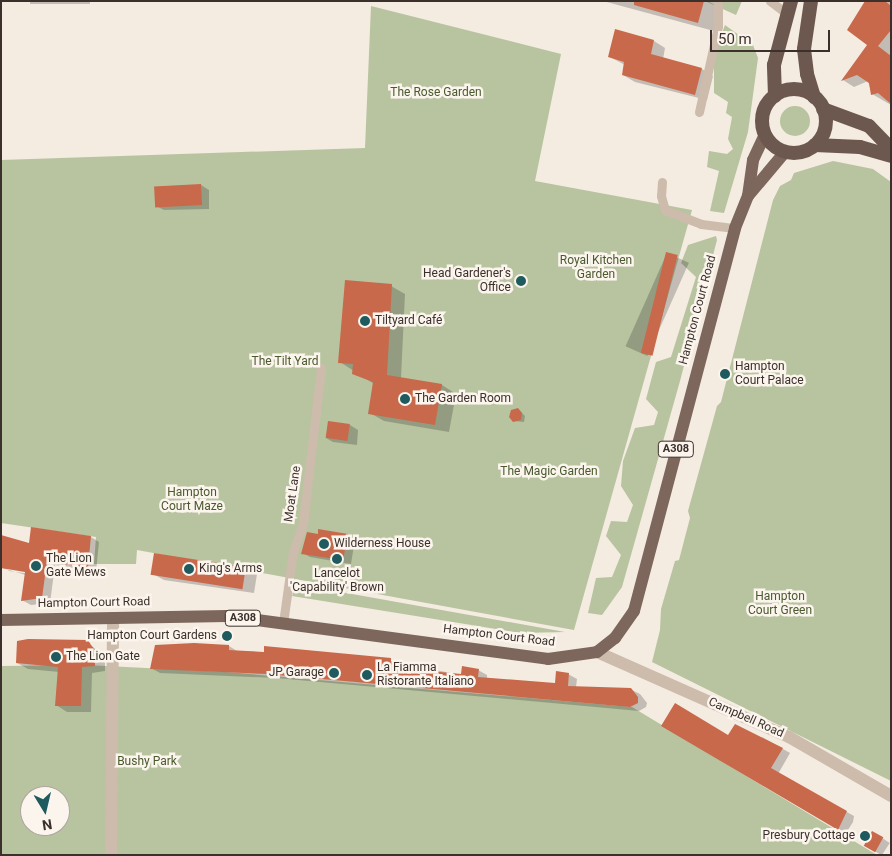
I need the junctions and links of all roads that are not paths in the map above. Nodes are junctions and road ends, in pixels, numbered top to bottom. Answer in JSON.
{"nodes":[{"id":1,"x":718,"y":1,"type":"edge"},
{"id":2,"x":770,"y":1,"type":"edge"},
{"id":3,"x":811,"y":1,"type":"edge"},
{"id":4,"x":789,"y":8,"type":"edge"},
{"id":5,"x":775,"y":96,"type":"junction"},
{"id":6,"x":814,"y":97,"type":"junction"},
{"id":7,"x":823,"y":109,"type":"junction"},
{"id":8,"x":699,"y":112,"type":"dead end"},
{"id":9,"x":765,"y":134,"type":"junction"},
{"id":10,"x":815,"y":145,"type":"junction"},
{"id":11,"x":891,"y":149,"type":"edge"},
{"id":12,"x":786,"y":152,"type":"junction"},
{"id":13,"x":891,"y":156,"type":"edge"},
{"id":14,"x":662,"y":182,"type":"dead end"},
{"id":15,"x":748,"y":196,"type":"junction"},
{"id":16,"x":735,"y":228,"type":"junction"},
{"id":17,"x":321,"y":368,"type":"dead end"},
{"id":18,"x":113,"y":618,"type":"junction"},
{"id":19,"x":1,"y":620,"type":"edge"},
{"id":20,"x":283,"y":622,"type":"junction"},
{"id":21,"x":597,"y":652,"type":"junction"},
{"id":22,"x":891,"y":796,"type":"edge"},
{"id":23,"x":111,"y":855,"type":"edge"}],
"edges":[{"from":1,"to":8,"type":"lane"},
{"from":2,"to":4,"type":"lane"},
{"from":3,"to":6,"type":"highway"},
{"from":4,"to":5,"type":"highway"},
{"from":5,"to":6,"type":"highway"},
{"from":5,"to":9,"type":"highway"},
{"from":6,"to":7,"type":"highway"},
{"from":7,"to":10,"type":"highway"},
{"from":7,"to":11,"type":"highway"},
{"from":9,"to":12,"type":"highway"},
{"from":9,"to":15,"type":"main road","name":"Hampton Court Road","number":"A308"},
{"from":10,"to":12,"type":"highway"},
{"from":10,"to":13,"type":"highway"},
{"from":12,"to":15,"type":"main road","name":"Hampton Court Road","number":"A308"},
{"from":14,"to":16,"type":"lane"},
{"from":15,"to":16,"type":"main road","name":"Hampton Court Road","number":"A308"},
{"from":16,"to":21,"type":"main road","name":"Hampton Court Road","number":"A308"},
{"from":17,"to":20,"type":"lane","name":"Moat Lane"},
{"from":18,"to":19,"type":"main road","name":"Hampton Court Road","number":"A308"},
{"from":18,"to":20,"type":"main road","name":"Hampton Court Road","number":"A308"},
{"from":18,"to":23,"type":"street"},
{"from":20,"to":21,"type":"main road","name":"Hampton Court Road","number":"A308"},
{"from":21,"to":22,"type":"street","name":"Campbell Road"}]}
